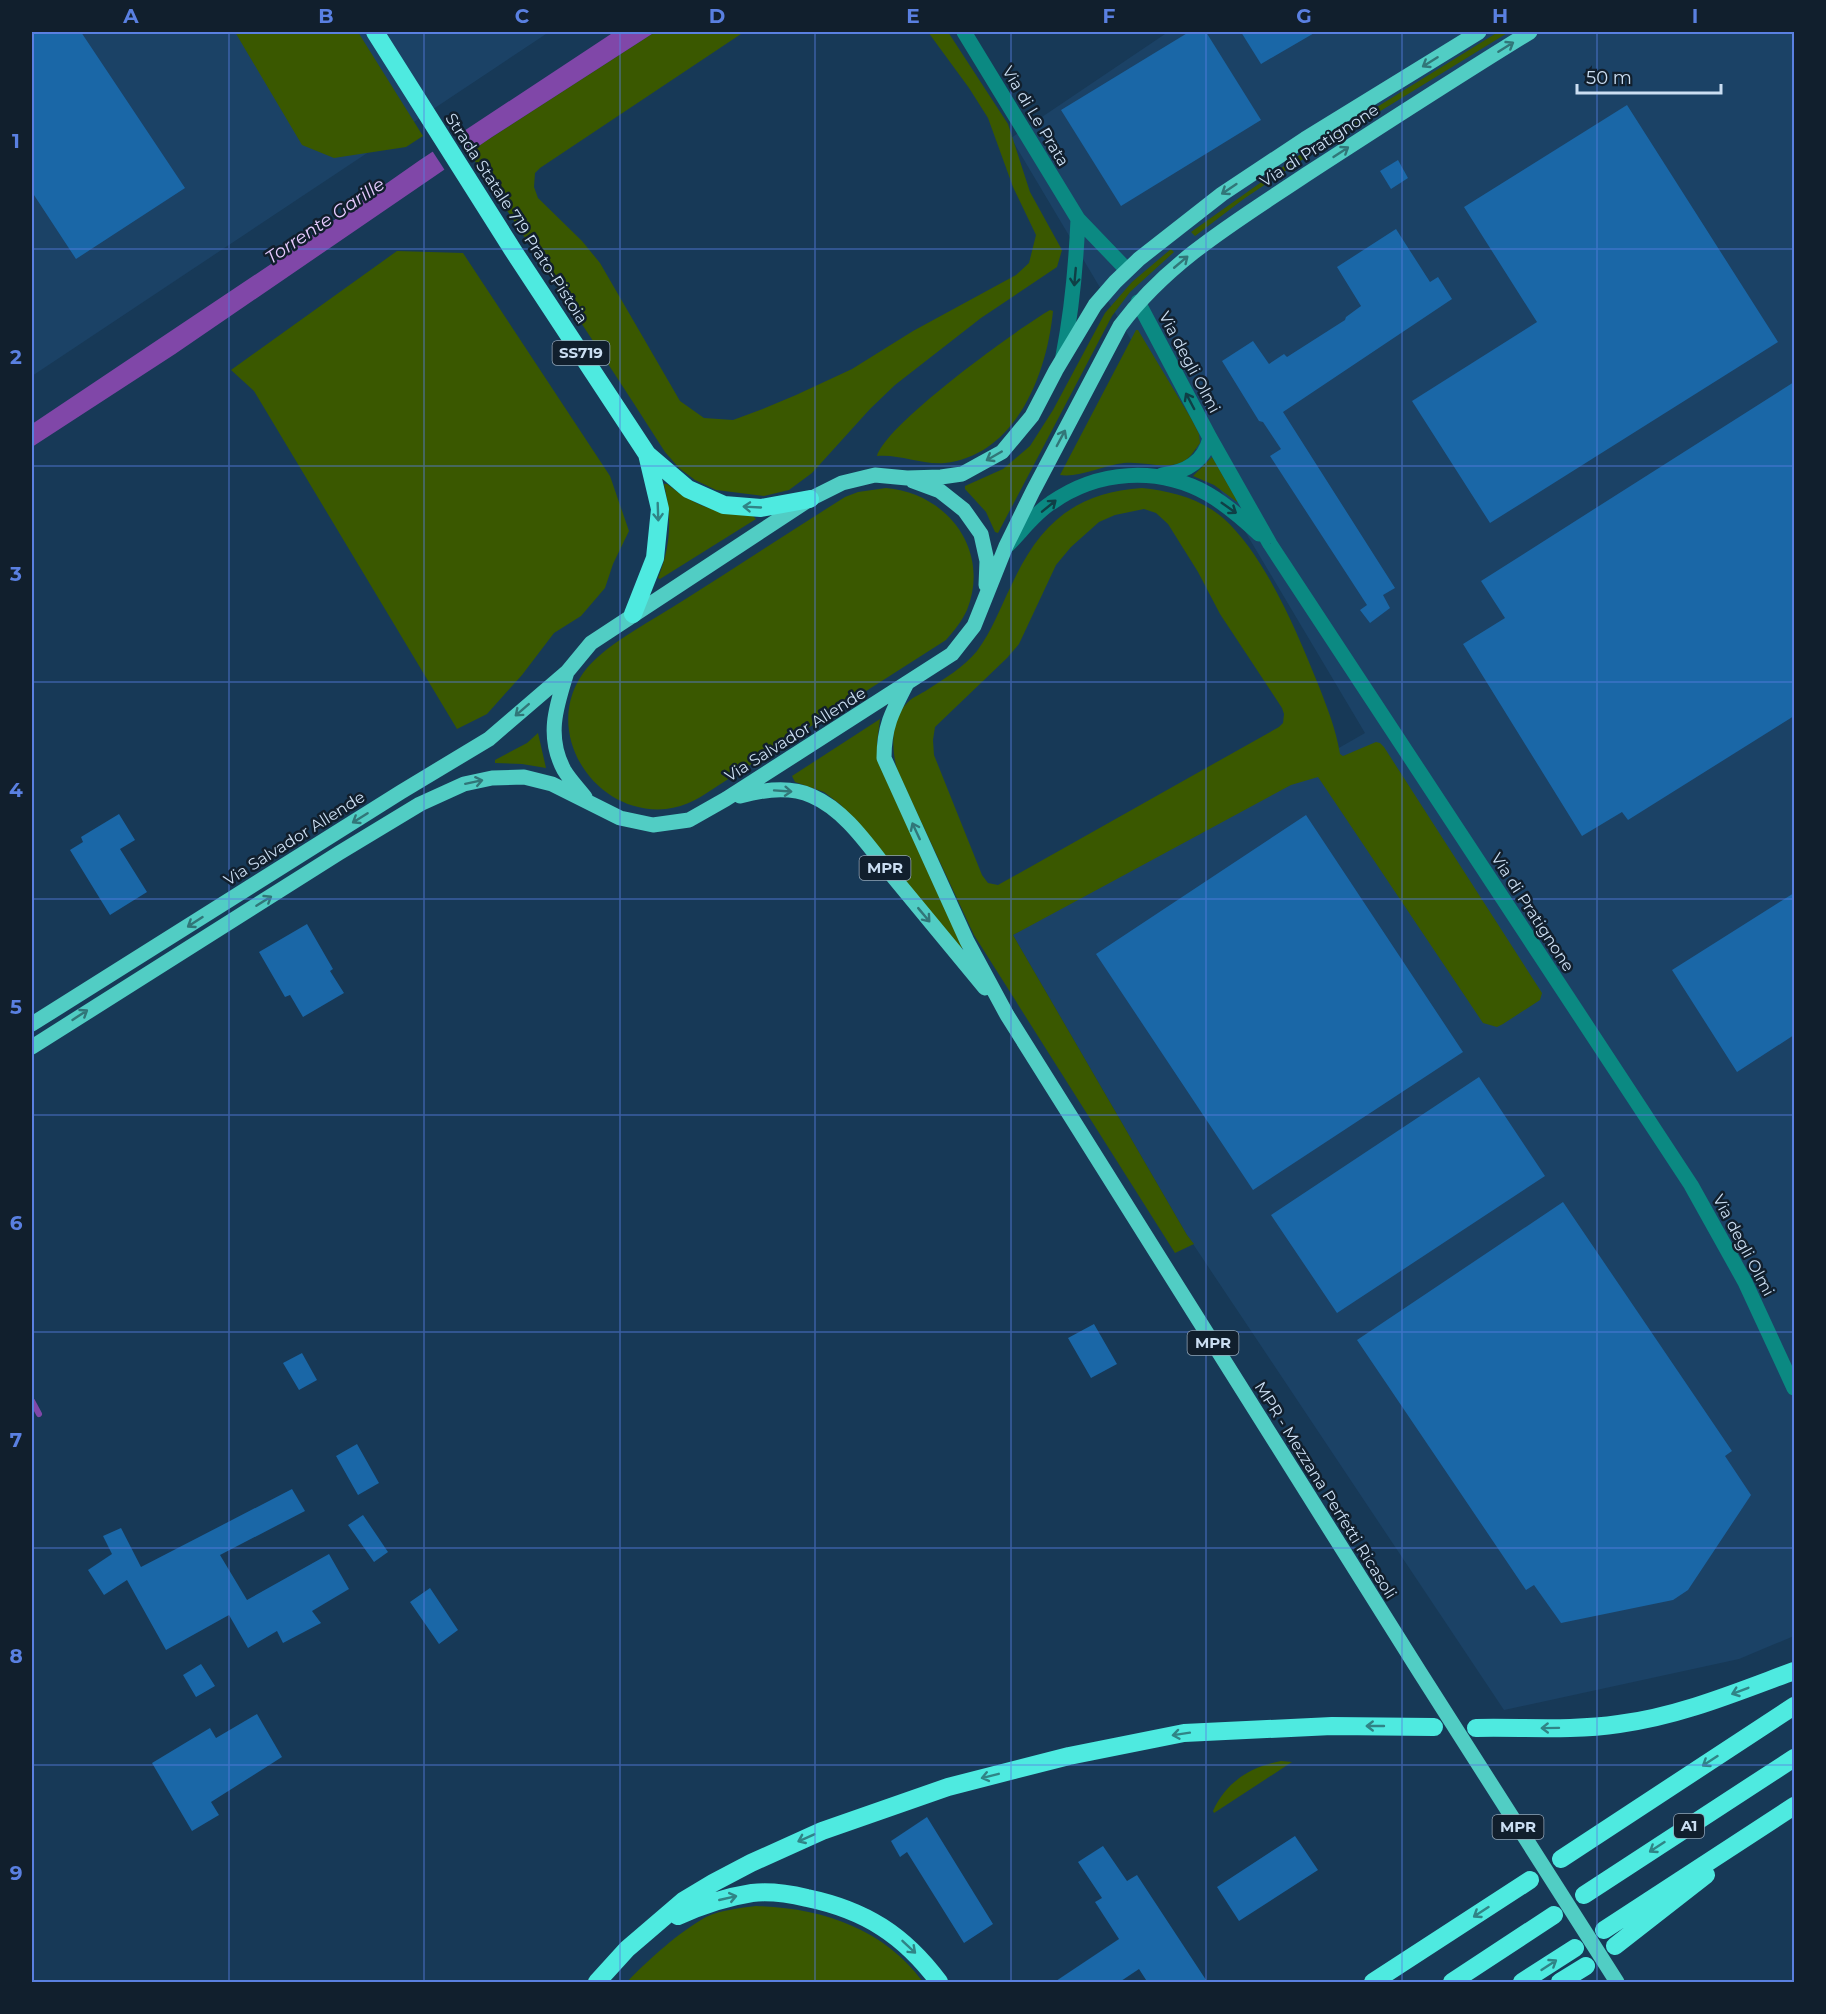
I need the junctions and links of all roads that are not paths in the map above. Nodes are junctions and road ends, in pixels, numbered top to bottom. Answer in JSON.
{"nodes":[{"id":1,"x":375,"y":32,"type":"edge"},
{"id":2,"x":964,"y":32,"type":"edge"},
{"id":3,"x":1479,"y":32,"type":"edge"},
{"id":4,"x":1530,"y":32,"type":"edge"},
{"id":5,"x":1078,"y":219,"type":"junction"},
{"id":6,"x":1127,"y":270,"type":"junction"},
{"id":7,"x":1138,"y":302,"type":"junction"},
{"id":8,"x":1063,"y":358,"type":"junction"},
{"id":9,"x":1210,"y":438,"type":"junction"},
{"id":10,"x":647,"y":454,"type":"junction"},
{"id":11,"x":1156,"y":476,"type":"junction"},
{"id":12,"x":907,"y":478,"type":"junction"},
{"id":13,"x":810,"y":499,"type":"junction"},
{"id":14,"x":1270,"y":544,"type":"junction"},
{"id":15,"x":1006,"y":546,"type":"junction"},
{"id":16,"x":985,"y":597,"type":"junction"},
{"id":17,"x":633,"y":614,"type":"junction"},
{"id":18,"x":1345,"y":658,"type":"joint"},
{"id":19,"x":567,"y":672,"type":"junction"},
{"id":20,"x":907,"y":684,"type":"junction"},
{"id":21,"x":726,"y":800,"type":"junction"},
{"id":22,"x":588,"y":801,"type":"junction"},
{"id":23,"x":1007,"y":1015,"type":"junction"},
{"id":24,"x":32,"y":1024,"type":"edge"},
{"id":25,"x":32,"y":1047,"type":"edge"},
{"id":26,"x":1692,"y":1185,"type":"joint"},
{"id":27,"x":1794,"y":1388,"type":"edge"},
{"id":28,"x":1794,"y":1671,"type":"edge"},
{"id":29,"x":1794,"y":1706,"type":"edge"},
{"id":30,"x":1434,"y":1727,"type":"dead end"},
{"id":31,"x":1476,"y":1728,"type":"dead end"},
{"id":32,"x":1794,"y":1758,"type":"edge"},
{"id":33,"x":1794,"y":1806,"type":"edge"},
{"id":34,"x":1769,"y":1823,"type":"junction"},
{"id":35,"x":1560,"y":1859,"type":"dead end"},
{"id":36,"x":1530,"y":1880,"type":"dead end"},
{"id":37,"x":1584,"y":1895,"type":"dead end"},
{"id":38,"x":1554,"y":1915,"type":"dead end"},
{"id":39,"x":654,"y":1927,"type":"junction"},
{"id":40,"x":1604,"y":1930,"type":"dead end"},
{"id":41,"x":1615,"y":1946,"type":"dead end"},
{"id":42,"x":1575,"y":1948,"type":"dead end"},
{"id":43,"x":1586,"y":1965,"type":"dead end"},
{"id":44,"x":597,"y":1983,"type":"edge"},
{"id":45,"x":939,"y":1983,"type":"edge"},
{"id":46,"x":1373,"y":1983,"type":"edge"},
{"id":47,"x":1452,"y":1983,"type":"edge"},
{"id":48,"x":1522,"y":1983,"type":"edge"},
{"id":49,"x":1560,"y":1983,"type":"edge"},
{"id":50,"x":1617,"y":1983,"type":"edge"}],
"edges":[{"from":1,"to":10,"type":"highway","name":"Strada Statale 719 Prato-Pistoia","number":"SS719"},
{"from":2,"to":5,"type":"street","name":"Via di Le Prata"},
{"from":3,"to":6,"type":"main road","name":"Via di Pratignone","one_way":true},
{"from":7,"to":4,"type":"main road","name":"Via di Pratignone","one_way":true},
{"from":5,"to":6,"type":"street","name":"Via di Le Prata"},
{"from":5,"to":8,"type":"street","one_way":true},
{"from":6,"to":8,"type":"main road","name":"Via Salvador Allende"},
{"from":9,"to":7,"type":"street","name":"Via degli Olmi","one_way":true},
{"from":15,"to":7,"type":"main road","name":"Via Salvador Allende","one_way":true},
{"from":8,"to":12,"type":"main road","name":"Via Salvador Allende","one_way":true},
{"from":9,"to":11,"type":"street","name":"Via degli Olmi"},
{"from":9,"to":14,"type":"street","name":"Via degli Olmi"},
{"from":13,"to":10,"type":"highway","number":"SS719","one_way":true},
{"from":10,"to":17,"type":"highway","number":"SS719","one_way":true},
{"from":11,"to":14,"type":"street","name":"Via degli Olmi","one_way":true},
{"from":15,"to":11,"type":"street","name":"Via degli Olmi","one_way":true},
{"from":12,"to":13,"type":"main road","name":"Via Salvador Allende"},
{"from":12,"to":16,"type":"main road","name":"Via Salvador Allende"},
{"from":13,"to":17,"type":"main road","name":"Via Salvador Allende"},
{"from":14,"to":18,"type":"street","name":"Via degli Olmi"},
{"from":15,"to":16,"type":"main road","name":"Via Salvador Allende"},
{"from":16,"to":20,"type":"main road","name":"Via Salvador Allende"},
{"from":17,"to":19,"type":"main road","name":"Via Salvador Allende"},
{"from":18,"to":26,"type":"street","name":"Via di Pratignone"},
{"from":19,"to":22,"type":"main road","name":"Via Salvador Allende"},
{"from":19,"to":24,"type":"main road","name":"Via Salvador Allende","one_way":true},
{"from":20,"to":21,"type":"main road","name":"Via Salvador Allende"},
{"from":23,"to":20,"type":"main road","name":"MPR - Mezzana Perfetti Ricasoli","number":"MPR","one_way":true},
{"from":21,"to":22,"type":"main road","name":"Via Salvador Allende"},
{"from":21,"to":23,"type":"main road","name":"MPR - Mezzana Perfetti Ricasoli","number":"MPR","one_way":true},
{"from":25,"to":22,"type":"main road","name":"Via Salvador Allende","one_way":true},
{"from":23,"to":50,"type":"main road","name":"MPR - Mezzana Perfetti Ricasoli","number":"MPR"},
{"from":26,"to":27,"type":"street","name":"Via degli Olmi"},
{"from":28,"to":31,"type":"highway","one_way":true},
{"from":29,"to":35,"type":"highway","one_way":true},
{"from":30,"to":39,"type":"highway","one_way":true},
{"from":32,"to":37,"type":"highway","number":"A1","one_way":true},
{"from":33,"to":34,"type":"highway","number":"A1"},
{"from":34,"to":40,"type":"highway","number":"A1"},
{"from":34,"to":41,"type":"highway"},
{"from":36,"to":46,"type":"highway","one_way":true},
{"from":38,"to":47,"type":"highway"},
{"from":39,"to":44,"type":"highway"},
{"from":39,"to":45,"type":"highway","one_way":true},
{"from":48,"to":42,"type":"highway","one_way":true},
{"from":43,"to":49,"type":"highway"}]}
